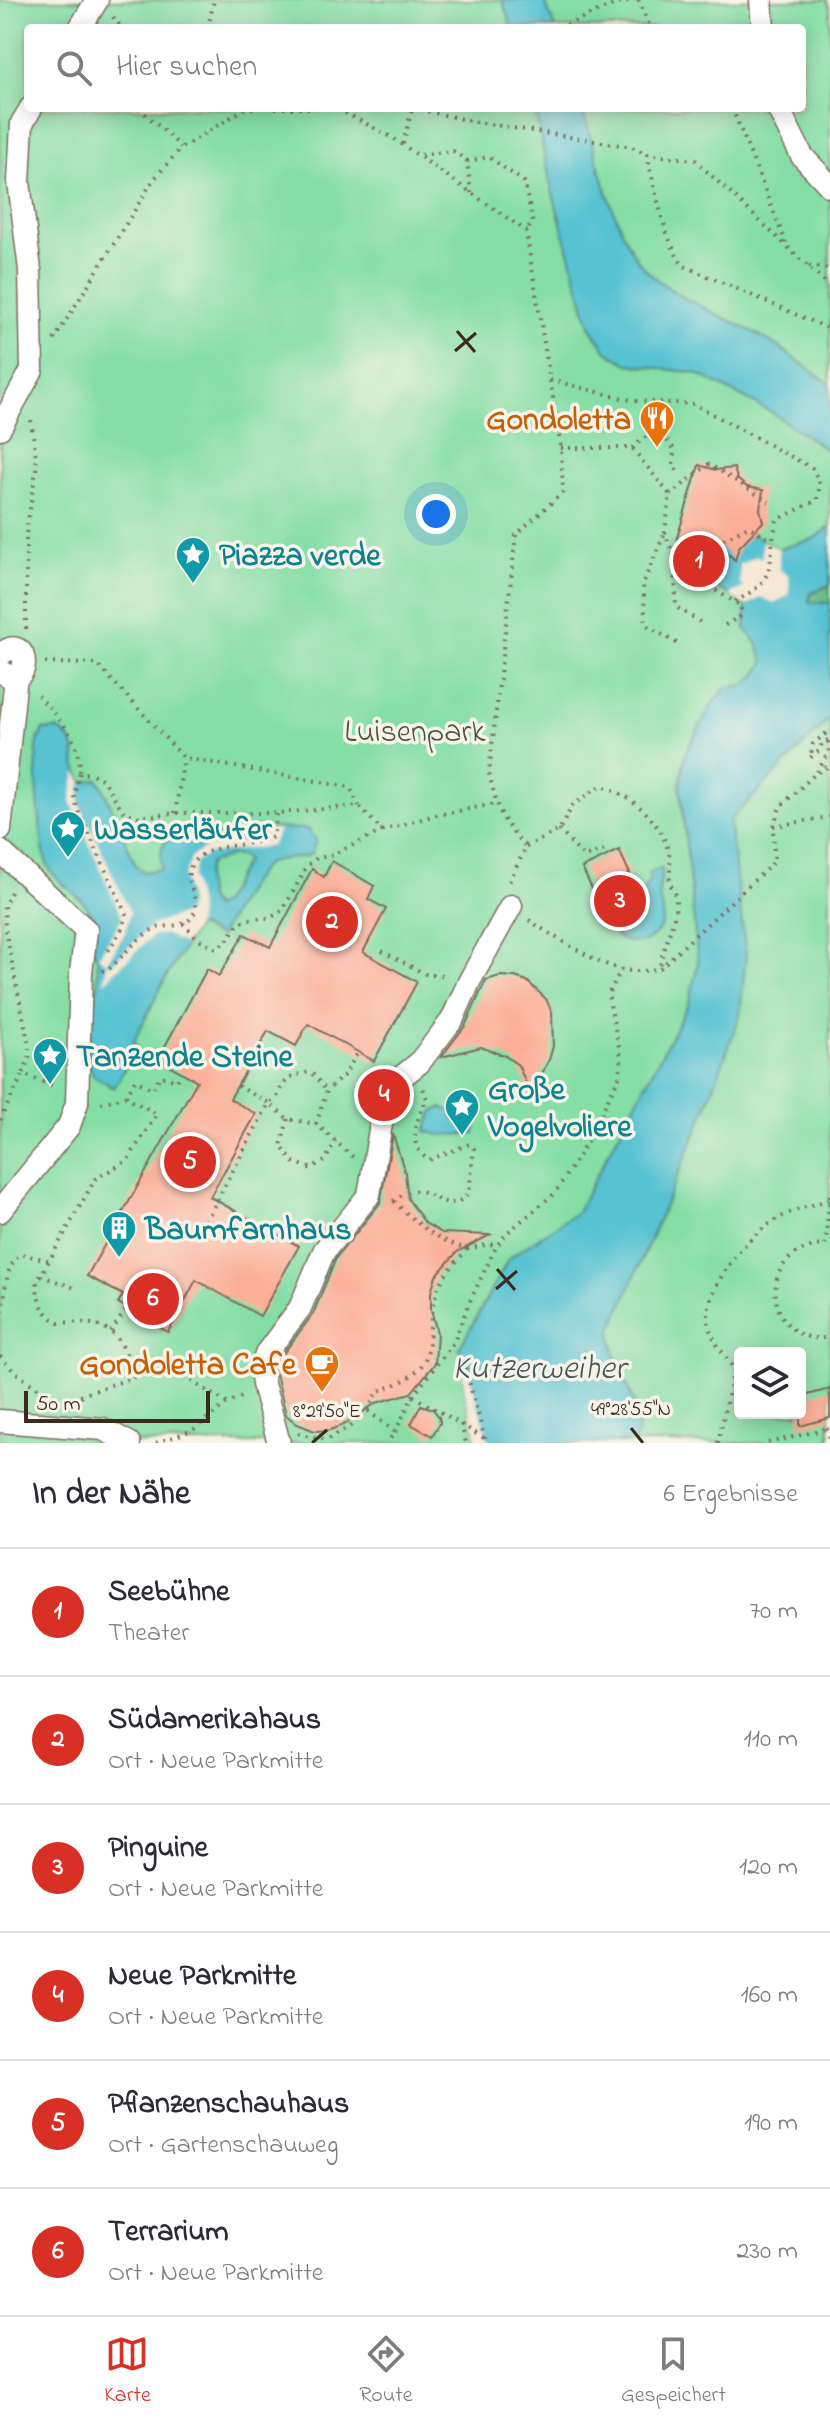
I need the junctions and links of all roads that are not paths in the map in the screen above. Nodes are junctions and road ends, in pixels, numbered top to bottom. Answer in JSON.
{"nodes":[{"id":1,"x":97,"y":0,"type":"edge"},
{"id":2,"x":761,"y":0,"type":"edge"},
{"id":3,"x":82,"y":24,"type":"edge"},
{"id":4,"x":763,"y":24,"type":"edge"},
{"id":5,"x":29,"y":112,"type":"edge"},
{"id":6,"x":780,"y":112,"type":"edge"},
{"id":7,"x":830,"y":186,"type":"edge"},
{"id":8,"x":0,"y":428,"type":"edge"},
{"id":9,"x":10,"y":660,"type":"edge"},
{"id":10,"x":0,"y":830,"type":"edge"},
{"id":11,"x":0,"y":851,"type":"edge"},
{"id":12,"x":511,"y":906,"type":"road end"},
{"id":13,"x":0,"y":1211,"type":"edge"},
{"id":14,"x":0,"y":1421,"type":"edge"},
{"id":15,"x":278,"y":1435,"type":"edge"},
{"id":16,"x":129,"y":1443,"type":"edge"}],
"edges":[{"from":1,"to":3,"type":"street"},
{"from":2,"to":4,"type":"street"},
{"from":5,"to":8,"type":"street"},
{"from":6,"to":7,"type":"street"},
{"from":9,"to":10,"type":"street"},
{"from":11,"to":13,"type":"street"},
{"from":12,"to":15,"type":"street"},
{"from":14,"to":16,"type":"street"}]}
